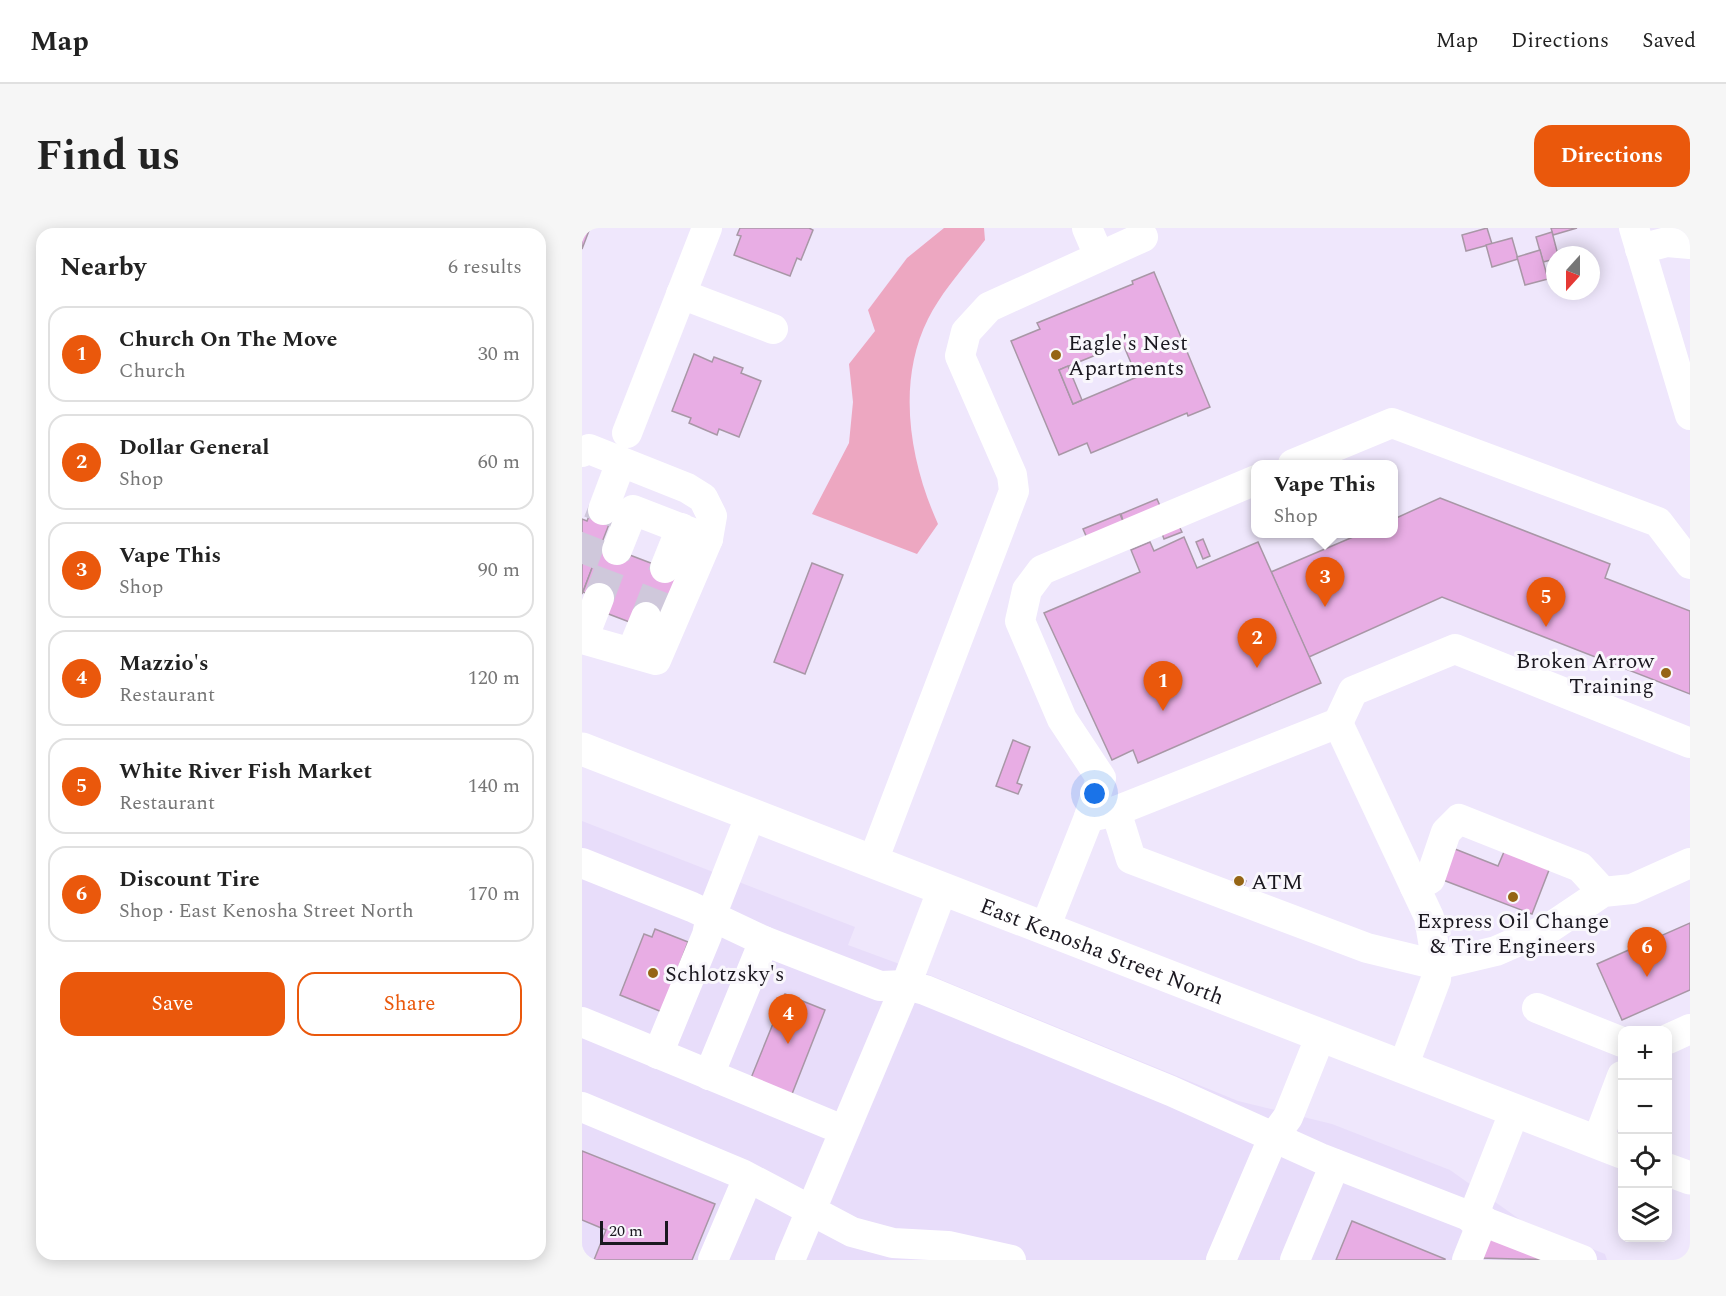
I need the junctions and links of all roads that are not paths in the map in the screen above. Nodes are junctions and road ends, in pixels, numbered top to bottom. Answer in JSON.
{"nodes":[{"id":1,"x":706,"y":228,"type":"edge"},
{"id":2,"x":1087,"y":228,"type":"edge"},
{"id":3,"x":1143,"y":237,"type":"dead end"},
{"id":4,"x":1637,"y":238,"type":"edge"},
{"id":5,"x":1690,"y":244,"type":"edge"},
{"id":6,"x":1099,"y":256,"type":"junction"},
{"id":7,"x":681,"y":294,"type":"junction"},
{"id":8,"x":773,"y":329,"type":"dead end"},
{"id":9,"x":1690,"y":415,"type":"edge"},
{"id":10,"x":627,"y":433,"type":"dead end"},
{"id":11,"x":582,"y":452,"type":"edge"},
{"id":12,"x":1305,"y":460,"type":"edge"},
{"id":13,"x":621,"y":462,"type":"junction"},
{"id":14,"x":1251,"y":482,"type":"edge"},
{"id":15,"x":603,"y":510,"type":"tunnel mouth"},
{"id":16,"x":694,"y":533,"type":"junction"},
{"id":17,"x":617,"y":550,"type":"tunnel mouth"},
{"id":18,"x":1690,"y":564,"type":"edge"},
{"id":19,"x":665,"y":568,"type":"tunnel mouth"},
{"id":20,"x":599,"y":598,"type":"tunnel mouth"},
{"id":21,"x":646,"y":617,"type":"tunnel mouth"},
{"id":22,"x":583,"y":639,"type":"edge"},
{"id":23,"x":632,"y":651,"type":"junction"},
{"id":24,"x":1338,"y":723,"type":"junction"},
{"id":25,"x":1690,"y":743,"type":"edge"},
{"id":26,"x":582,"y":749,"type":"edge"},
{"id":27,"x":751,"y":814,"type":"junction"},
{"id":28,"x":1102,"y":814,"type":"junction"},
{"id":29,"x":873,"y":861,"type":"junction"},
{"id":30,"x":582,"y":863,"type":"edge"},
{"id":31,"x":1690,"y":863,"type":"edge"},
{"id":32,"x":1415,"y":887,"type":"junction"},
{"id":33,"x":943,"y":888,"type":"junction"},
{"id":34,"x":1603,"y":892,"type":"junction"},
{"id":35,"x":711,"y":916,"type":"junction"},
{"id":36,"x":1045,"y":928,"type":"junction"},
{"id":37,"x":764,"y":941,"type":"junction"},
{"id":38,"x":1437,"y":965,"type":"junction"},
{"id":39,"x":906,"y":985,"type":"junction"},
{"id":40,"x":1537,"y":1008,"type":"dead end"},
{"id":41,"x":582,"y":1022,"type":"edge"},
{"id":42,"x":1690,"y":1029,"type":"edge"},
{"id":43,"x":1321,"y":1035,"type":"junction"},
{"id":44,"x":1672,"y":1037,"type":"edge"},
{"id":45,"x":1618,"y":1040,"type":"edge"},
{"id":46,"x":658,"y":1054,"type":"junction"},
{"id":47,"x":1403,"y":1067,"type":"junction"},
{"id":48,"x":709,"y":1075,"type":"junction"},
{"id":49,"x":1622,"y":1080,"type":"edge"},
{"id":50,"x":582,"y":1107,"type":"edge"},
{"id":51,"x":1515,"y":1110,"type":"junction"},
{"id":52,"x":843,"y":1130,"type":"junction"},
{"id":53,"x":1274,"y":1136,"type":"junction"},
{"id":54,"x":1610,"y":1147,"type":"edge"},
{"id":55,"x":1335,"y":1164,"type":"junction"},
{"id":56,"x":1672,"y":1171,"type":"edge"},
{"id":57,"x":748,"y":1178,"type":"junction"},
{"id":58,"x":1690,"y":1178,"type":"edge"},
{"id":59,"x":810,"y":1211,"type":"junction"},
{"id":60,"x":1478,"y":1219,"type":"junction"},
{"id":61,"x":712,"y":1260,"type":"edge"},
{"id":62,"x":790,"y":1260,"type":"edge"},
{"id":63,"x":1011,"y":1260,"type":"edge"},
{"id":64,"x":1221,"y":1260,"type":"edge"},
{"id":65,"x":1295,"y":1260,"type":"edge"},
{"id":66,"x":1467,"y":1260,"type":"edge"},
{"id":67,"x":1582,"y":1260,"type":"edge"}],
"edges":[{"from":1,"to":7,"type":"street"},
{"from":2,"to":6,"type":"street"},
{"from":3,"to":6,"type":"street"},
{"from":4,"to":5,"type":"street"},
{"from":4,"to":9,"type":"street"},
{"from":6,"to":29,"type":"street"},
{"from":7,"to":8,"type":"street"},
{"from":7,"to":10,"type":"street"},
{"from":11,"to":13,"type":"street"},
{"from":12,"to":18,"type":"street"},
{"from":13,"to":15,"type":"street"},
{"from":13,"to":16,"type":"street"},
{"from":14,"to":28,"type":"street"},
{"from":16,"to":17,"type":"street"},
{"from":16,"to":19,"type":"street"},
{"from":16,"to":23,"type":"street"},
{"from":20,"to":22,"type":"street"},
{"from":21,"to":23,"type":"street"},
{"from":22,"to":23,"type":"street"},
{"from":24,"to":25,"type":"street"},
{"from":24,"to":28,"type":"street"},
{"from":24,"to":32,"type":"street"},
{"from":26,"to":27,"type":"main road","name":"East Kenosha Street North"},
{"from":27,"to":29,"type":"main road","name":"East Kenosha Street North"},
{"from":27,"to":35,"type":"street"},
{"from":28,"to":36,"type":"street"},
{"from":28,"to":38,"type":"street"},
{"from":29,"to":33,"type":"main road","name":"East Kenosha Street North"},
{"from":30,"to":35,"type":"street"},
{"from":31,"to":34,"type":"street"},
{"from":32,"to":34,"type":"street"},
{"from":32,"to":38,"type":"street"},
{"from":33,"to":36,"type":"main road","name":"East Kenosha Street North"},
{"from":33,"to":39,"type":"street"},
{"from":34,"to":38,"type":"street"},
{"from":35,"to":37,"type":"street"},
{"from":35,"to":46,"type":"street"},
{"from":36,"to":43,"type":"main road","name":"East Kenosha Street North"},
{"from":37,"to":39,"type":"street"},
{"from":37,"to":48,"type":"street"},
{"from":38,"to":47,"type":"street"},
{"from":39,"to":52,"type":"street"},
{"from":39,"to":53,"type":"street"},
{"from":40,"to":45,"type":"street"},
{"from":41,"to":46,"type":"street"},
{"from":42,"to":44,"type":"street"},
{"from":43,"to":47,"type":"main road","name":"East Kenosha Street North"},
{"from":43,"to":53,"type":"street"},
{"from":46,"to":48,"type":"street"},
{"from":47,"to":51,"type":"main road","name":"East Kenosha Street North"},
{"from":48,"to":52,"type":"street"},
{"from":49,"to":54,"type":"street"},
{"from":50,"to":57,"type":"street"},
{"from":51,"to":54,"type":"main road","name":"East Kenosha Street North"},
{"from":51,"to":60,"type":"street"},
{"from":52,"to":59,"type":"street"},
{"from":53,"to":55,"type":"street"},
{"from":53,"to":64,"type":"street"},
{"from":55,"to":60,"type":"street"},
{"from":55,"to":65,"type":"street"},
{"from":56,"to":58,"type":"main road"},
{"from":57,"to":59,"type":"street"},
{"from":57,"to":61,"type":"street"},
{"from":59,"to":62,"type":"street"},
{"from":59,"to":63,"type":"street"},
{"from":60,"to":66,"type":"street"},
{"from":60,"to":67,"type":"street"}]}
